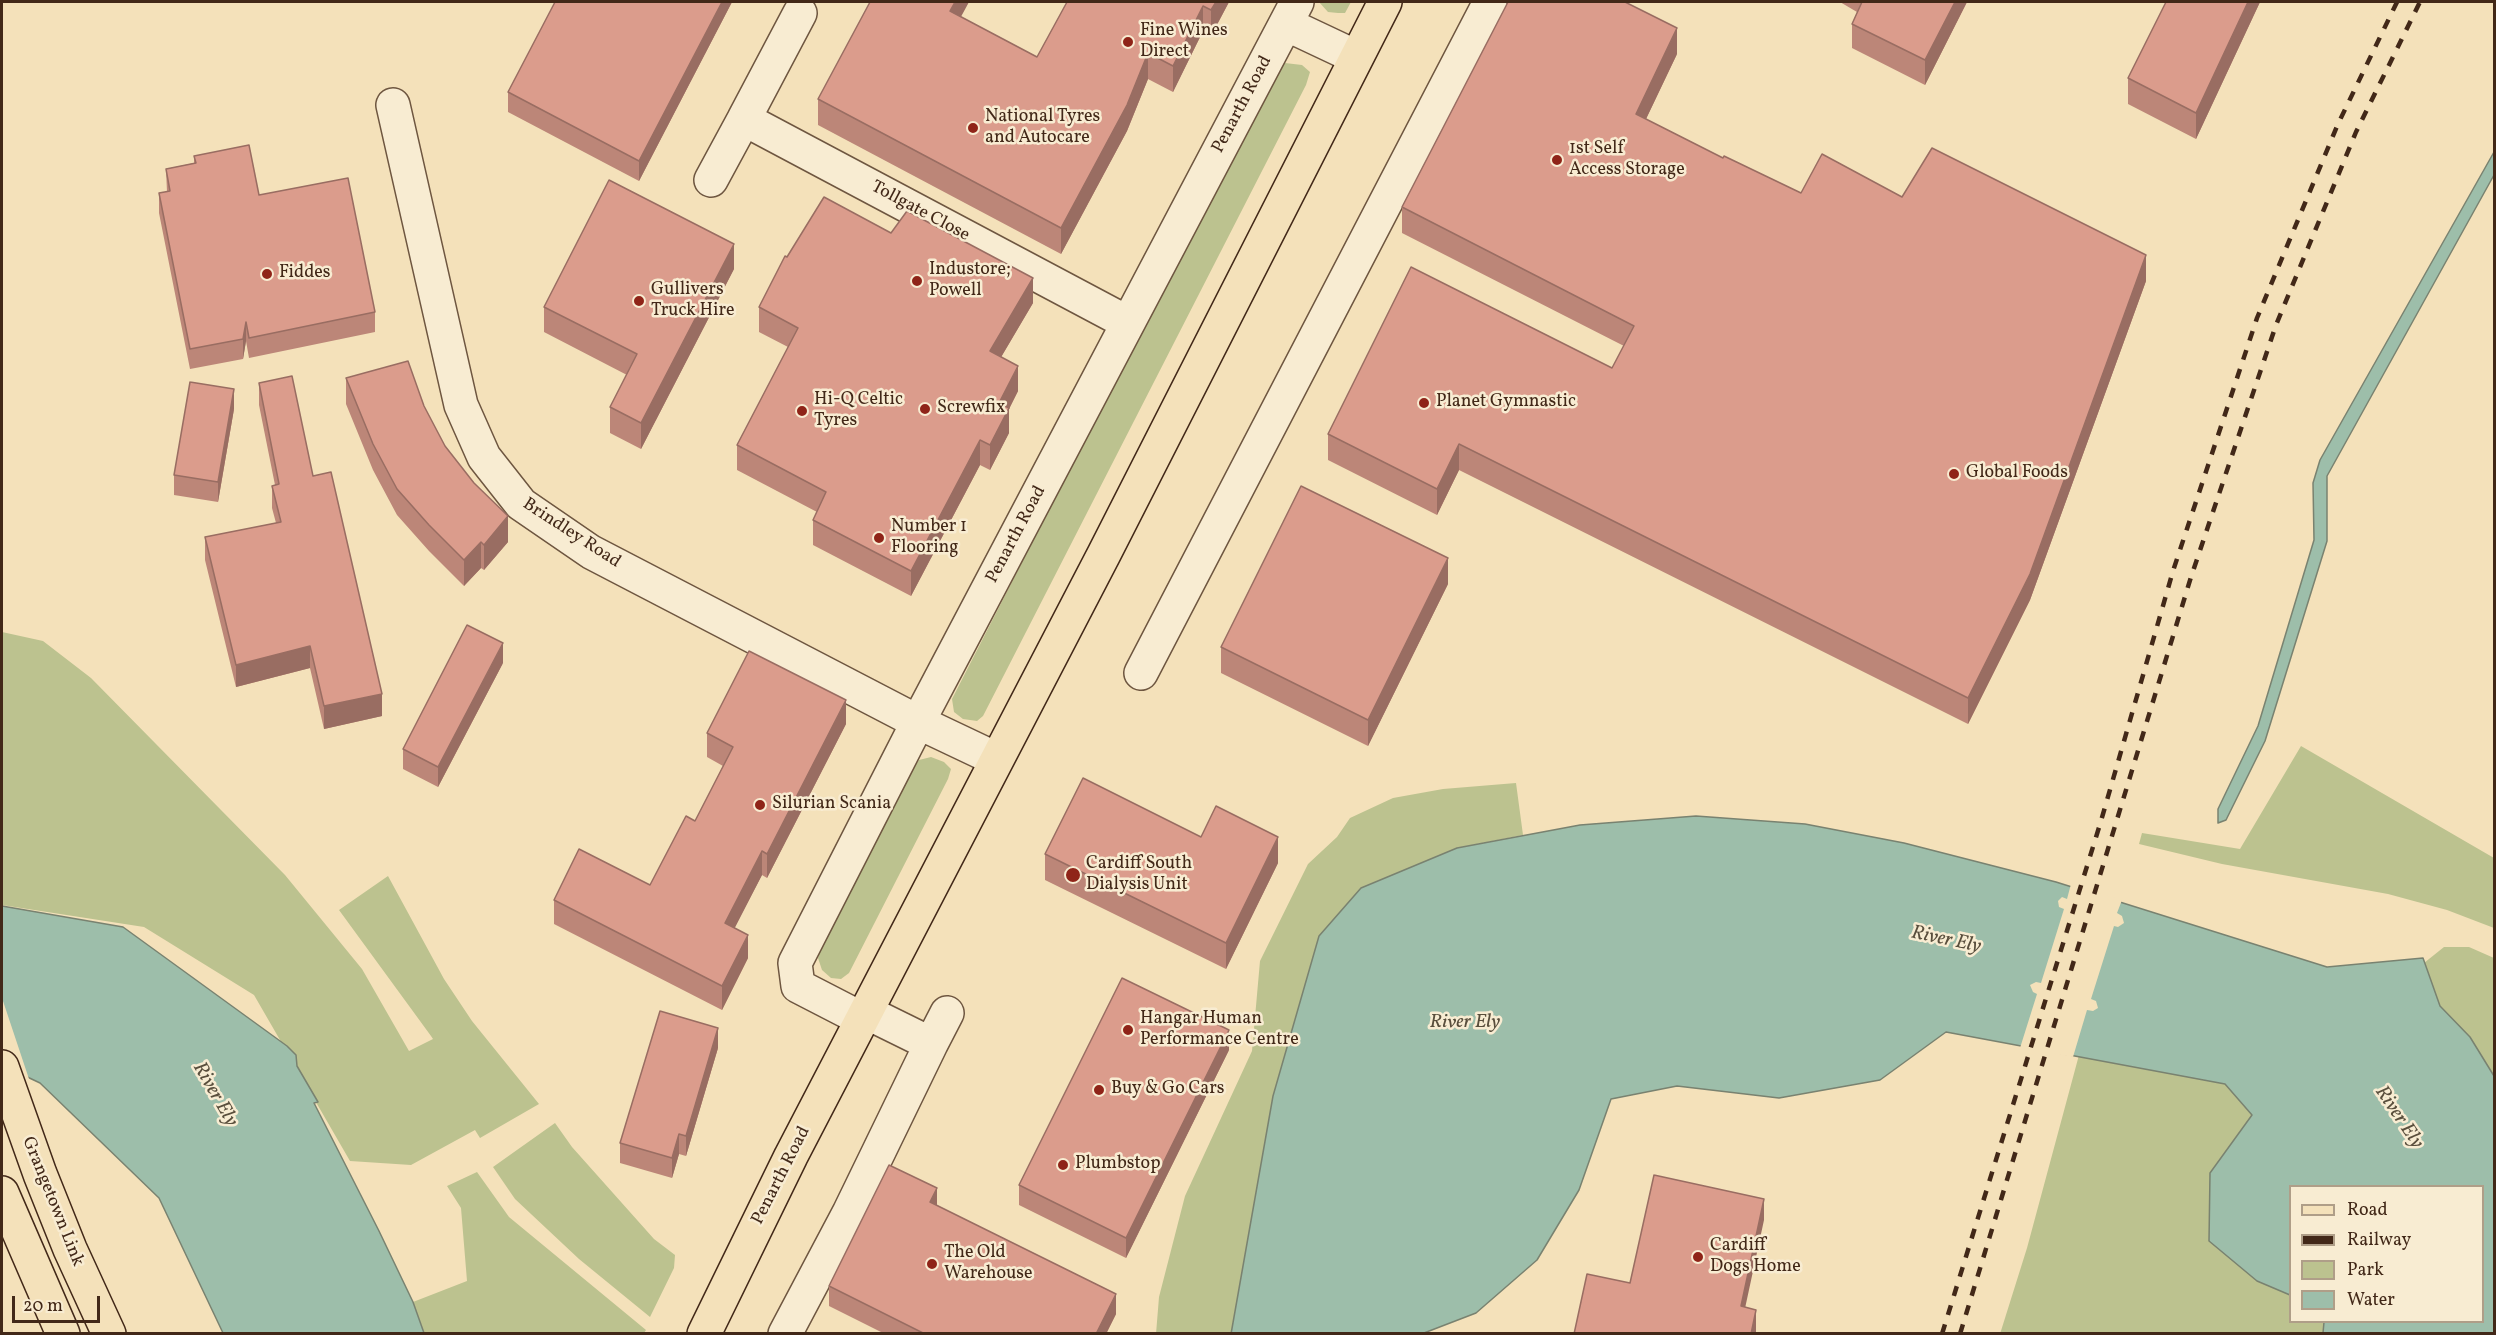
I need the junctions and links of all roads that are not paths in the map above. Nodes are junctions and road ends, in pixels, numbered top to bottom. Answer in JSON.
{"nodes":[{"id":1,"x":1385,"y":2,"type":"edge"},
{"id":2,"x":1490,"y":2,"type":"edge"},
{"id":3,"x":800,"y":13,"type":"dead end"},
{"id":4,"x":1291,"y":13,"type":"edge"},
{"id":5,"x":1356,"y":57,"type":"junction"},
{"id":6,"x":393,"y":105,"type":"dead end"},
{"id":7,"x":744,"y":119,"type":"junction"},
{"id":8,"x":711,"y":180,"type":"dead end"},
{"id":9,"x":1128,"y":322,"type":"junction"},
{"id":10,"x":1141,"y":673,"type":"dead end"},
{"id":11,"x":918,"y":722,"type":"junction"},
{"id":12,"x":996,"y":759,"type":"junction"},
{"id":13,"x":947,"y":1012,"type":"dead end"},
{"id":14,"x":864,"y":1016,"type":"junction"},
{"id":15,"x":932,"y":1044,"type":"junction"},
{"id":16,"x":2,"y":1067,"type":"edge"},
{"id":17,"x":2,"y":1193,"type":"edge"},
{"id":18,"x":63,"y":1334,"type":"edge"},
{"id":19,"x":109,"y":1334,"type":"edge"},
{"id":20,"x":704,"y":1334,"type":"edge"},
{"id":21,"x":785,"y":1334,"type":"edge"}],
"edges":[{"from":1,"to":5,"type":"main road","name":"Penarth Road"},
{"from":2,"to":10,"type":"street"},
{"from":3,"to":7,"type":"street"},
{"from":4,"to":5,"type":"street","name":"Penarth Road"},
{"from":4,"to":9,"type":"street","name":"Penarth Road"},
{"from":5,"to":12,"type":"main road","name":"Penarth Road"},
{"from":6,"to":11,"type":"street","name":"Brindley Road"},
{"from":7,"to":8,"type":"street"},
{"from":7,"to":9,"type":"street","name":"Tollgate Close"},
{"from":9,"to":11,"type":"street","name":"Penarth Road"},
{"from":11,"to":12,"type":"street","name":"Brindley Road"},
{"from":11,"to":14,"type":"street","name":"Penarth Road"},
{"from":12,"to":14,"type":"main road","name":"Penarth Road"},
{"from":13,"to":15,"type":"street"},
{"from":14,"to":15,"type":"street"},
{"from":14,"to":20,"type":"main road","name":"Penarth Road"},
{"from":15,"to":21,"type":"street"},
{"from":16,"to":19,"type":"main road","name":"Grangetown Link"},
{"from":17,"to":18,"type":"main road"}]}
